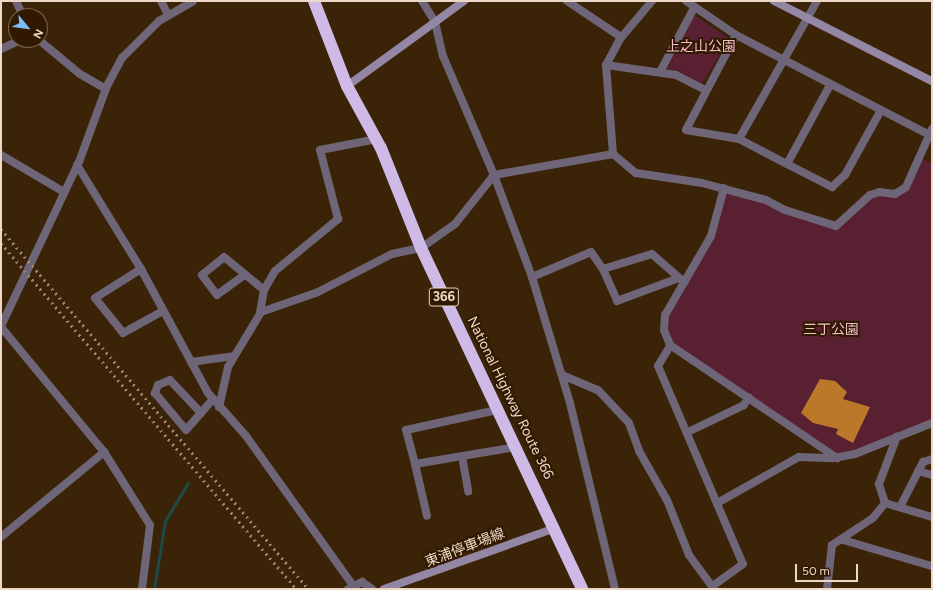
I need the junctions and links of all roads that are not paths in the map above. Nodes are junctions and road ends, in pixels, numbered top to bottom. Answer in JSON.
{"nodes":[{"id":1,"x":161,"y":1,"type":"edge"},
{"id":2,"x":193,"y":1,"type":"edge"},
{"id":3,"x":314,"y":1,"type":"edge"},
{"id":4,"x":422,"y":1,"type":"edge"},
{"id":5,"x":464,"y":1,"type":"edge"},
{"id":6,"x":568,"y":1,"type":"edge"},
{"id":7,"x":652,"y":1,"type":"edge"},
{"id":8,"x":686,"y":1,"type":"edge"},
{"id":9,"x":774,"y":1,"type":"edge"},
{"id":10,"x":817,"y":1,"type":"edge"},
{"id":11,"x":694,"y":8,"type":"junction"},
{"id":12,"x":168,"y":15,"type":"junction"},
{"id":13,"x":806,"y":20,"type":"junction"},
{"id":14,"x":435,"y":22,"type":"junction"},
{"id":15,"x":736,"y":35,"type":"junction"},
{"id":16,"x":621,"y":37,"type":"junction"},
{"id":17,"x":48,"y":47,"type":"edge"},
{"id":18,"x":782,"y":60,"type":"junction"},
{"id":19,"x":606,"y":65,"type":"junction"},
{"id":20,"x":660,"y":72,"type":"junction"},
{"id":21,"x":932,"y":81,"type":"edge"},
{"id":22,"x":830,"y":85,"type":"junction"},
{"id":23,"x":347,"y":86,"type":"junction"},
{"id":24,"x":106,"y":89,"type":"junction"},
{"id":25,"x":705,"y":90,"type":"junction"},
{"id":26,"x":881,"y":110,"type":"junction"},
{"id":27,"x":931,"y":133,"type":"edge"},
{"id":28,"x":377,"y":139,"type":"junction"},
{"id":29,"x":739,"y":139,"type":"junction"},
{"id":30,"x":613,"y":154,"type":"junction"},
{"id":31,"x":1,"y":155,"type":"edge"},
{"id":32,"x":787,"y":164,"type":"junction"},
{"id":33,"x":77,"y":165,"type":"junction"},
{"id":34,"x":494,"y":175,"type":"junction"},
{"id":35,"x":724,"y":188,"type":"junction"},
{"id":36,"x":64,"y":192,"type":"junction"},
{"id":37,"x":421,"y":248,"type":"junction"},
{"id":38,"x":141,"y":269,"type":"junction"},
{"id":39,"x":602,"y":269,"type":"junction"},
{"id":40,"x":243,"y":276,"type":"junction"},
{"id":41,"x":532,"y":277,"type":"junction"},
{"id":42,"x":680,"y":281,"type":"junction"},
{"id":43,"x":264,"y":290,"type":"junction"},
{"id":44,"x":163,"y":311,"type":"junction"},
{"id":45,"x":260,"y":313,"type":"junction"},
{"id":46,"x":1,"y":326,"type":"edge"},
{"id":47,"x":670,"y":346,"type":"junction"},
{"id":48,"x":234,"y":356,"type":"junction"},
{"id":49,"x":190,"y":362,"type":"junction"},
{"id":50,"x":562,"y":375,"type":"junction"},
{"id":51,"x":749,"y":397,"type":"junction"},
{"id":52,"x":213,"y":400,"type":"junction"},
{"id":53,"x":219,"y":407,"type":"junction"},
{"id":54,"x":497,"y":410,"type":"junction"},
{"id":55,"x":201,"y":413,"type":"junction"},
{"id":56,"x":932,"y":423,"type":"edge"},
{"id":57,"x":688,"y":432,"type":"junction"},
{"id":58,"x":897,"y":436,"type":"junction"},
{"id":59,"x":516,"y":447,"type":"junction"},
{"id":60,"x":104,"y":452,"type":"junction"},
{"id":61,"x":462,"y":456,"type":"junction"},
{"id":62,"x":837,"y":458,"type":"junction"},
{"id":63,"x":932,"y":459,"type":"edge"},
{"id":64,"x":415,"y":464,"type":"junction"},
{"id":65,"x":918,"y":471,"type":"junction"},
{"id":66,"x":932,"y":475,"type":"edge"},
{"id":67,"x":468,"y":492,"type":"dead end"},
{"id":68,"x":719,"y":502,"type":"junction"},
{"id":69,"x":885,"y":503,"type":"junction"},
{"id":70,"x":900,"y":507,"type":"junction"},
{"id":71,"x":427,"y":516,"type":"dead end"},
{"id":72,"x":932,"y":517,"type":"edge"},
{"id":73,"x":555,"y":528,"type":"junction"},
{"id":74,"x":1,"y":537,"type":"edge"},
{"id":75,"x":843,"y":540,"type":"junction"},
{"id":76,"x":932,"y":566,"type":"edge"},
{"id":77,"x":350,"y":587,"type":"edge"},
{"id":78,"x":713,"y":588,"type":"edge"},
{"id":79,"x":142,"y":589,"type":"edge"},
{"id":80,"x":372,"y":589,"type":"edge"},
{"id":81,"x":384,"y":589,"type":"edge"},
{"id":82,"x":582,"y":589,"type":"edge"},
{"id":83,"x":615,"y":589,"type":"edge"},
{"id":84,"x":827,"y":589,"type":"edge"}],
"edges":[{"from":1,"to":12,"type":"street"},
{"from":2,"to":12,"type":"street"},
{"from":3,"to":23,"type":"highway","name":"National Highway Route 366","number":"366"},
{"from":4,"to":14,"type":"street"},
{"from":5,"to":14,"type":"street"},
{"from":6,"to":16,"type":"street"},
{"from":7,"to":16,"type":"street"},
{"from":8,"to":11,"type":"street"},
{"from":9,"to":13,"type":"street"},
{"from":10,"to":13,"type":"street"},
{"from":11,"to":15,"type":"street"},
{"from":11,"to":20,"type":"street"},
{"from":12,"to":24,"type":"street"},
{"from":13,"to":18,"type":"street"},
{"from":13,"to":21,"type":"street"},
{"from":14,"to":23,"type":"street"},
{"from":14,"to":34,"type":"street"},
{"from":15,"to":18,"type":"street"},
{"from":15,"to":25,"type":"street"},
{"from":16,"to":19,"type":"street"},
{"from":17,"to":24,"type":"street"},
{"from":18,"to":22,"type":"street"},
{"from":18,"to":29,"type":"street"},
{"from":19,"to":20,"type":"street"},
{"from":19,"to":30,"type":"street"},
{"from":20,"to":25,"type":"street"},
{"from":22,"to":26,"type":"street"},
{"from":22,"to":32,"type":"street"},
{"from":23,"to":28,"type":"highway","name":"National Highway Route 366","number":"366"},
{"from":24,"to":33,"type":"street"},
{"from":25,"to":29,"type":"street"},
{"from":26,"to":27,"type":"street"},
{"from":26,"to":32,"type":"street"},
{"from":27,"to":35,"type":"street"},
{"from":28,"to":37,"type":"highway","name":"National Highway Route 366","number":"366"},
{"from":28,"to":43,"type":"street"},
{"from":29,"to":32,"type":"street"},
{"from":30,"to":34,"type":"street"},
{"from":30,"to":35,"type":"street"},
{"from":31,"to":36,"type":"street"},
{"from":33,"to":36,"type":"street"},
{"from":33,"to":38,"type":"street"},
{"from":34,"to":37,"type":"street"},
{"from":34,"to":41,"type":"street"},
{"from":35,"to":42,"type":"street"},
{"from":36,"to":46,"type":"street"},
{"from":37,"to":45,"type":"street"},
{"from":37,"to":54,"type":"highway","name":"National Highway Route 366","number":"366"},
{"from":38,"to":44,"type":"street"},
{"from":38,"to":44,"type":"street"},
{"from":39,"to":41,"type":"street"},
{"from":39,"to":42,"type":"street"},
{"from":39,"to":42,"type":"street"},
{"from":40,"to":40,"type":"street"},
{"from":40,"to":43,"type":"street"},
{"from":41,"to":50,"type":"street"},
{"from":42,"to":47,"type":"street"},
{"from":43,"to":45,"type":"street"},
{"from":44,"to":49,"type":"street"},
{"from":45,"to":48,"type":"street"},
{"from":46,"to":60,"type":"street"},
{"from":47,"to":51,"type":"street"},
{"from":47,"to":57,"type":"street"},
{"from":48,"to":49,"type":"street"},
{"from":48,"to":53,"type":"street"},
{"from":49,"to":52,"type":"street"},
{"from":50,"to":78,"type":"street"},
{"from":50,"to":83,"type":"street"},
{"from":51,"to":57,"type":"street"},
{"from":51,"to":62,"type":"street"},
{"from":52,"to":53,"type":"street"},
{"from":52,"to":55,"type":"street"},
{"from":53,"to":77,"type":"street"},
{"from":54,"to":59,"type":"highway","name":"National Highway Route 366","number":"366"},
{"from":54,"to":64,"type":"street"},
{"from":55,"to":55,"type":"street"},
{"from":56,"to":58,"type":"street"},
{"from":57,"to":68,"type":"street"},
{"from":58,"to":62,"type":"street"},
{"from":58,"to":69,"type":"street"},
{"from":59,"to":61,"type":"street"},
{"from":59,"to":73,"type":"highway","name":"National Highway Route 366","number":"366"},
{"from":60,"to":74,"type":"street"},
{"from":60,"to":79,"type":"street"},
{"from":61,"to":64,"type":"street"},
{"from":61,"to":67,"type":"street"},
{"from":62,"to":68,"type":"street"},
{"from":63,"to":65,"type":"street"},
{"from":64,"to":71,"type":"street"},
{"from":65,"to":66,"type":"street"},
{"from":65,"to":70,"type":"street"},
{"from":68,"to":78,"type":"street"},
{"from":69,"to":70,"type":"street"},
{"from":69,"to":75,"type":"street"},
{"from":70,"to":72,"type":"street"},
{"from":73,"to":81,"type":"street","name":"東浦停車場線"},
{"from":73,"to":82,"type":"highway","name":"National Highway Route 366","number":"366"},
{"from":75,"to":76,"type":"street"},
{"from":75,"to":84,"type":"street"},
{"from":77,"to":80,"type":"street"}]}
